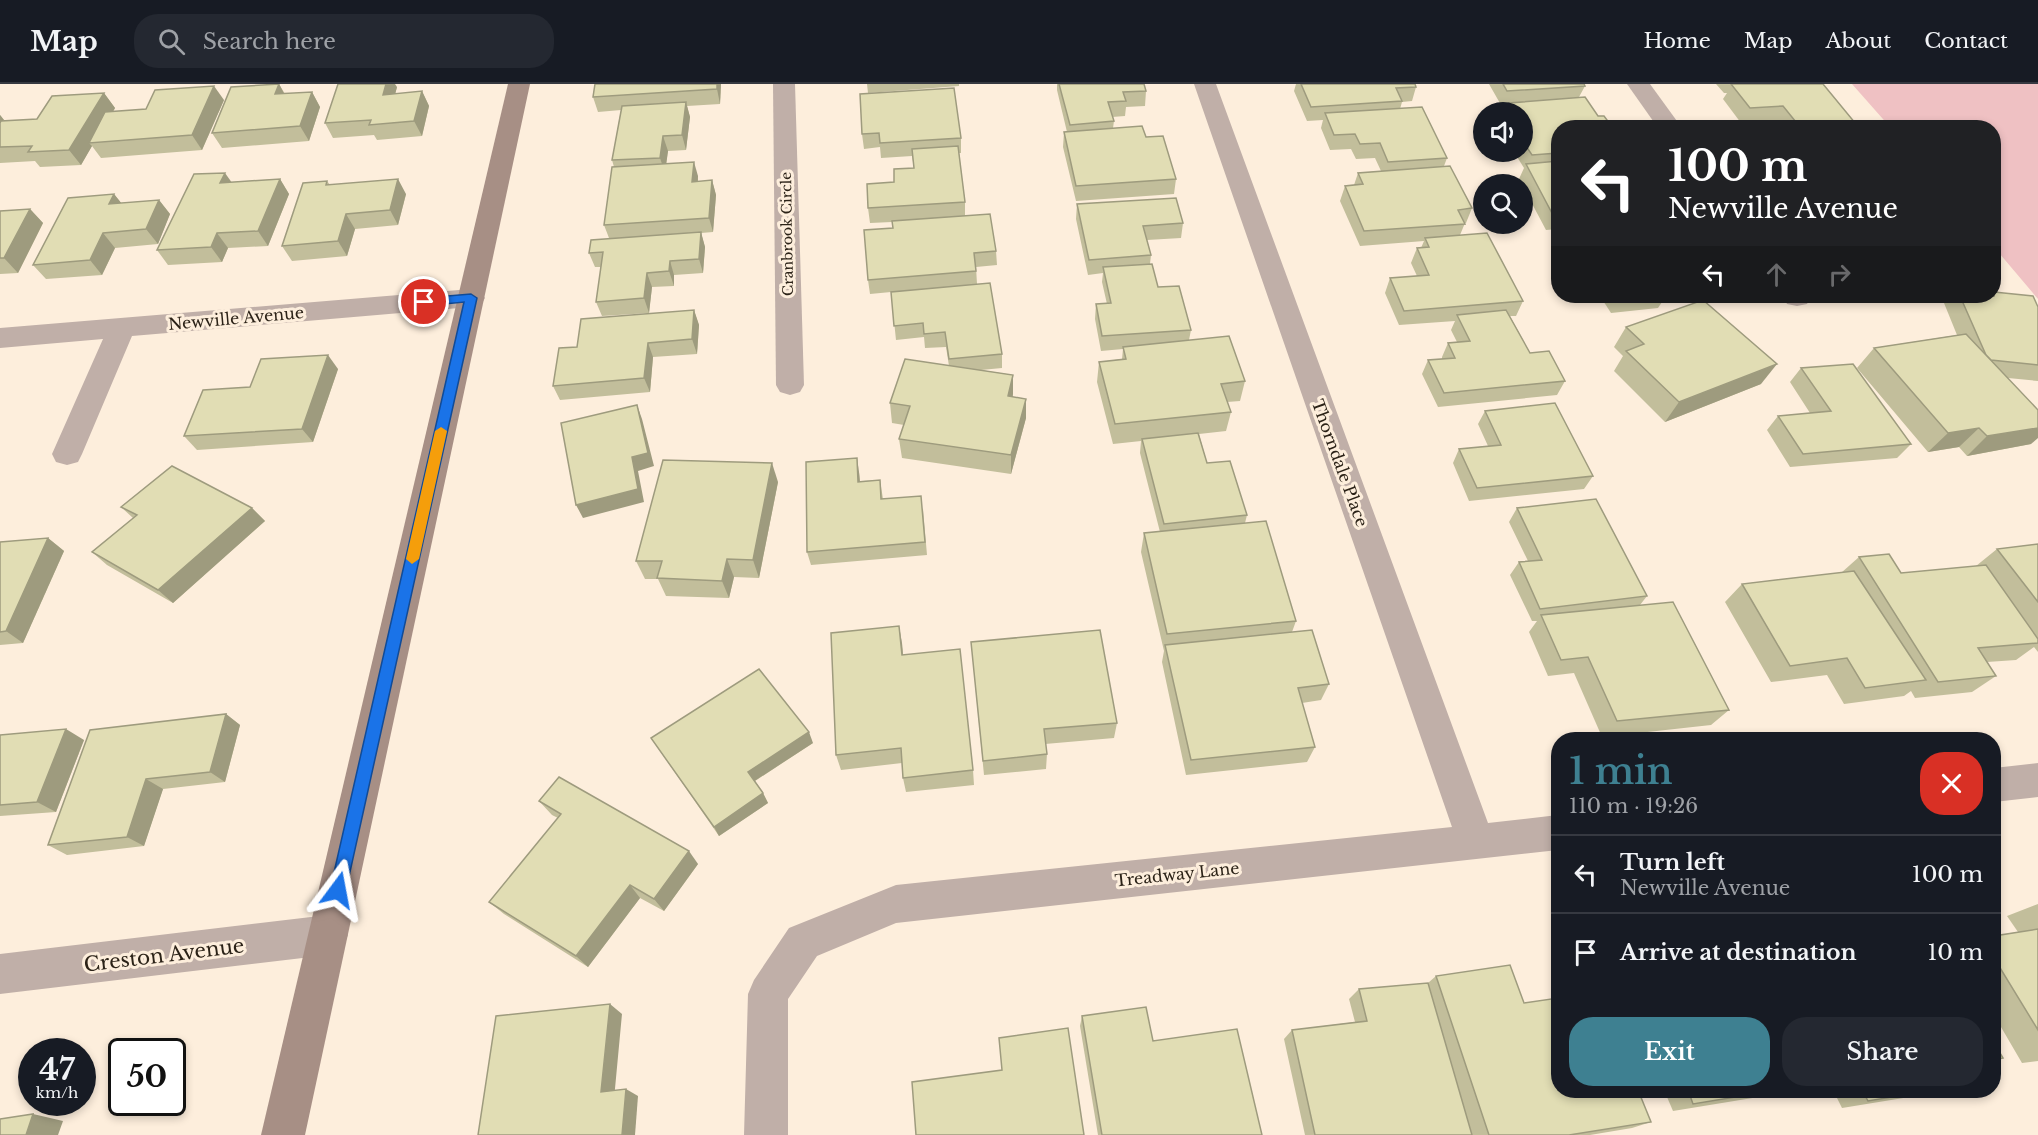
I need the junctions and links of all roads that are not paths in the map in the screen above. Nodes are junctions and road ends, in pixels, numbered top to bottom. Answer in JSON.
{"nodes":[{"id":1,"x":519,"y":84,"type":"edge"},
{"id":2,"x":784,"y":84,"type":"edge"},
{"id":3,"x":1205,"y":84,"type":"edge"},
{"id":4,"x":1638,"y":84,"type":"edge"},
{"id":5,"x":1664,"y":120,"type":"edge"},
{"id":6,"x":471,"y":298,"type":"junction"},
{"id":7,"x":122,"y":328,"type":"junction"},
{"id":8,"x":0,"y":338,"type":"edge"},
{"id":9,"x":790,"y":385,"type":"dead end"},
{"id":10,"x":67,"y":454,"type":"dead end"},
{"id":11,"x":2038,"y":780,"type":"edge"},
{"id":12,"x":2001,"y":784,"type":"edge"},
{"id":13,"x":1551,"y":834,"type":"edge"},
{"id":14,"x":1476,"y":842,"type":"junction"},
{"id":15,"x":327,"y":935,"type":"junction"},
{"id":16,"x":0,"y":974,"type":"edge"},
{"id":17,"x":283,"y":1135,"type":"edge"},
{"id":18,"x":766,"y":1135,"type":"edge"}],
"edges":[{"from":1,"to":6,"type":"main road"},
{"from":2,"to":9,"type":"street","name":"Cranbrook Circle"},
{"from":3,"to":14,"type":"street","name":"Thorndale Place"},
{"from":4,"to":5,"type":"street"},
{"from":6,"to":7,"type":"street","name":"Newville Avenue"},
{"from":6,"to":15,"type":"main road"},
{"from":7,"to":8,"type":"street","name":"Newville Avenue"},
{"from":7,"to":10,"type":"street"},
{"from":11,"to":12,"type":"street"},
{"from":13,"to":14,"type":"street","name":"Treadway Lane"},
{"from":14,"to":18,"type":"street","name":"Treadway Lane"},
{"from":15,"to":16,"type":"street","name":"Creston Avenue"},
{"from":15,"to":17,"type":"main road"}]}
